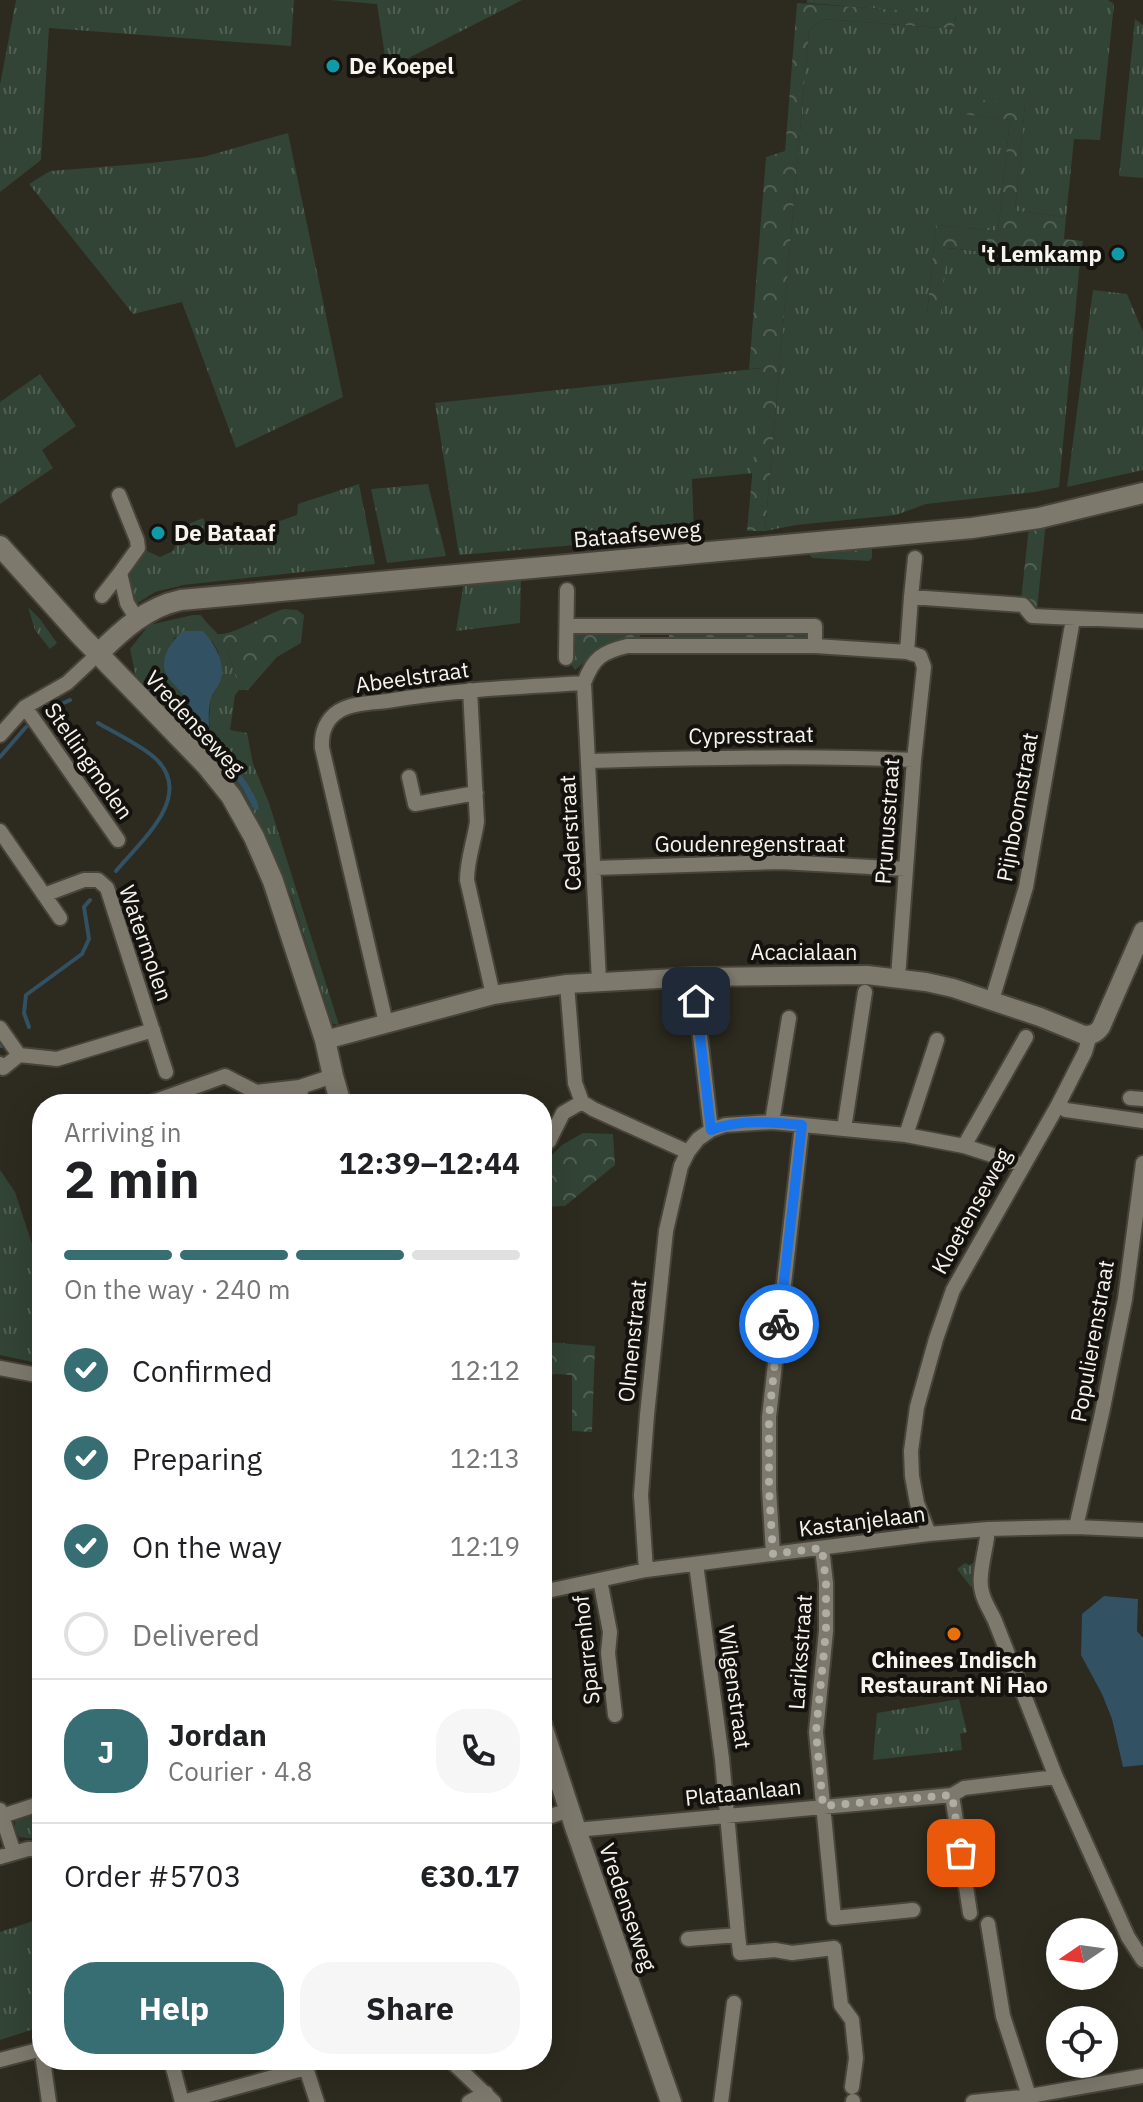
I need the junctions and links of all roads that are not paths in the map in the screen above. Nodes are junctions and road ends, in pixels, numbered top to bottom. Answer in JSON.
{"nodes":[{"id":1,"x":1143,"y":493,"type":"edge"},
{"id":2,"x":119,"y":495,"type":"dead end"},
{"id":3,"x":0,"y":546,"type":"edge"},
{"id":4,"x":915,"y":558,"type":"dead end"},
{"id":5,"x":120,"y":573,"type":"junction"},
{"id":6,"x":567,"y":590,"type":"dead end"},
{"id":7,"x":102,"y":596,"type":"dead end"},
{"id":8,"x":911,"y":597,"type":"junction"},
{"id":9,"x":137,"y":619,"type":"junction"},
{"id":10,"x":1073,"y":619,"type":"junction"},
{"id":11,"x":1143,"y":621,"type":"edge"},
{"id":12,"x":567,"y":626,"type":"junction"},
{"id":13,"x":654,"y":626,"type":"junction"},
{"id":14,"x":654,"y":646,"type":"junction"},
{"id":15,"x":815,"y":646,"type":"junction"},
{"id":16,"x":907,"y":652,"type":"junction"},
{"id":17,"x":98,"y":654,"type":"junction"},
{"id":18,"x":566,"y":658,"type":"dead end"},
{"id":19,"x":584,"y":683,"type":"junction"},
{"id":20,"x":470,"y":690,"type":"junction"},
{"id":21,"x":25,"y":707,"type":"junction"},
{"id":22,"x":0,"y":735,"type":"edge"},
{"id":23,"x":914,"y":760,"type":"junction"},
{"id":24,"x":589,"y":761,"type":"junction"},
{"id":25,"x":409,"y":777,"type":"dead end"},
{"id":26,"x":476,"y":793,"type":"junction"},
{"id":27,"x":0,"y":831,"type":"edge"},
{"id":28,"x":118,"y":840,"type":"dead end"},
{"id":29,"x":594,"y":868,"type":"junction"},
{"id":30,"x":906,"y":869,"type":"junction"},
{"id":31,"x":44,"y":895,"type":"junction"},
{"id":32,"x":60,"y":918,"type":"dead end"},
{"id":33,"x":1143,"y":931,"type":"edge"},
{"id":34,"x":898,"y":978,"type":"junction"},
{"id":35,"x":599,"y":981,"type":"junction"},
{"id":36,"x":567,"y":984,"type":"junction"},
{"id":37,"x":865,"y":992,"type":"dead end"},
{"id":38,"x":493,"y":995,"type":"junction"},
{"id":39,"x":992,"y":1000,"type":"junction"},
{"id":40,"x":696,"y":1001,"type":"dead end"},
{"id":41,"x":789,"y":1018,"type":"dead end"},
{"id":42,"x":386,"y":1023,"type":"junction"},
{"id":43,"x":0,"y":1028,"type":"edge"},
{"id":44,"x":153,"y":1030,"type":"junction"},
{"id":45,"x":1090,"y":1035,"type":"junction"},
{"id":46,"x":1026,"y":1037,"type":"dead end"},
{"id":47,"x":325,"y":1040,"type":"junction"},
{"id":48,"x":937,"y":1040,"type":"dead end"},
{"id":49,"x":19,"y":1055,"type":"junction"},
{"id":50,"x":1,"y":1066,"type":"edge"},
{"id":51,"x":166,"y":1072,"type":"dead end"},
{"id":52,"x":333,"y":1076,"type":"junction"},
{"id":53,"x":300,"y":1087,"type":"junction"},
{"id":54,"x":177,"y":1094,"type":"edge"},
{"id":55,"x":301,"y":1094,"type":"edge"},
{"id":56,"x":338,"y":1094,"type":"edge"},
{"id":57,"x":582,"y":1102,"type":"junction"},
{"id":58,"x":1058,"y":1105,"type":"junction"},
{"id":59,"x":1143,"y":1121,"type":"edge"},
{"id":60,"x":772,"y":1122,"type":"junction"},
{"id":61,"x":802,"y":1125,"type":"junction"},
{"id":62,"x":844,"y":1129,"type":"junction"},
{"id":63,"x":711,"y":1130,"type":"junction"},
{"id":64,"x":552,"y":1135,"type":"edge"},
{"id":65,"x":906,"y":1135,"type":"junction"},
{"id":66,"x":964,"y":1146,"type":"junction"},
{"id":67,"x":688,"y":1152,"type":"junction"},
{"id":68,"x":1143,"y":1163,"type":"edge"},
{"id":69,"x":1023,"y":1165,"type":"junction"},
{"id":70,"x":0,"y":1368,"type":"edge"},
{"id":71,"x":32,"y":1374,"type":"edge"},
{"id":72,"x":1076,"y":1527,"type":"junction"},
{"id":73,"x":988,"y":1529,"type":"junction"},
{"id":74,"x":1143,"y":1530,"type":"edge"},
{"id":75,"x":929,"y":1534,"type":"junction"},
{"id":76,"x":822,"y":1548,"type":"junction"},
{"id":77,"x":773,"y":1554,"type":"junction"},
{"id":78,"x":696,"y":1564,"type":"junction"},
{"id":79,"x":646,"y":1570,"type":"junction"},
{"id":80,"x":600,"y":1580,"type":"junction"},
{"id":81,"x":552,"y":1590,"type":"edge"},
{"id":82,"x":615,"y":1715,"type":"dead end"},
{"id":83,"x":552,"y":1761,"type":"edge"},
{"id":84,"x":1056,"y":1777,"type":"junction"},
{"id":85,"x":952,"y":1795,"type":"junction"},
{"id":86,"x":32,"y":1805,"type":"edge"},
{"id":87,"x":823,"y":1806,"type":"junction"},
{"id":88,"x":569,"y":1810,"type":"junction"},
{"id":89,"x":1,"y":1813,"type":"edge"},
{"id":90,"x":552,"y":1816,"type":"edge"},
{"id":91,"x":728,"y":1817,"type":"junction"},
{"id":92,"x":576,"y":1830,"type":"junction"},
{"id":93,"x":32,"y":1849,"type":"edge"},
{"id":94,"x":7,"y":1855,"type":"edge"},
{"id":95,"x":913,"y":1910,"type":"dead end"},
{"id":96,"x":970,"y":1913,"type":"dead end"},
{"id":97,"x":834,"y":1918,"type":"junction"},
{"id":98,"x":988,"y":1924,"type":"dead end"},
{"id":99,"x":738,"y":1935,"type":"junction"},
{"id":100,"x":688,"y":1939,"type":"dead end"},
{"id":101,"x":834,"y":1948,"type":"junction"},
{"id":102,"x":1143,"y":1960,"type":"edge"},
{"id":103,"x":734,"y":2003,"type":"dead end"},
{"id":104,"x":32,"y":2055,"type":"edge"},
{"id":105,"x":0,"y":2060,"type":"edge"},
{"id":106,"x":44,"y":2070,"type":"edge"},
{"id":107,"x":174,"y":2070,"type":"edge"},
{"id":108,"x":287,"y":2070,"type":"edge"},
{"id":109,"x":308,"y":2070,"type":"edge"},
{"id":110,"x":461,"y":2070,"type":"edge"},
{"id":111,"x":1143,"y":2076,"type":"edge"},
{"id":112,"x":853,"y":2097,"type":"edge"},
{"id":113,"x":490,"y":2098,"type":"edge"},
{"id":114,"x":1031,"y":2099,"type":"edge"},
{"id":115,"x":49,"y":2102,"type":"edge"},
{"id":116,"x":183,"y":2102,"type":"edge"},
{"id":117,"x":317,"y":2102,"type":"edge"},
{"id":118,"x":469,"y":2102,"type":"edge"},
{"id":119,"x":671,"y":2102,"type":"edge"},
{"id":120,"x":721,"y":2102,"type":"edge"},
{"id":121,"x":973,"y":2102,"type":"edge"}],
"edges":[{"from":1,"to":9,"type":"main road","name":"Bataafseweg"},
{"from":2,"to":5,"type":"street"},
{"from":3,"to":17,"type":"main road","name":"Vredenseweg"},
{"from":4,"to":8,"type":"street"},
{"from":5,"to":7,"type":"street"},
{"from":5,"to":9,"type":"street"},
{"from":6,"to":12,"type":"street"},
{"from":8,"to":10,"type":"street"},
{"from":8,"to":16,"type":"street"},
{"from":9,"to":17,"type":"main road","name":"Bataafseweg"},
{"from":10,"to":11,"type":"street"},
{"from":10,"to":39,"type":"street","name":"Pijnboomstraat"},
{"from":12,"to":13,"type":"street"},
{"from":12,"to":18,"type":"street"},
{"from":13,"to":14,"type":"street"},
{"from":13,"to":15,"type":"street"},
{"from":14,"to":15,"type":"street"},
{"from":14,"to":19,"type":"street"},
{"from":15,"to":16,"type":"street"},
{"from":16,"to":23,"type":"street","name":"Prunusstraat"},
{"from":17,"to":21,"type":"street"},
{"from":17,"to":47,"type":"main road","name":"Vredenseweg"},
{"from":19,"to":20,"type":"street","name":"Abeelstraat"},
{"from":19,"to":24,"type":"street","name":"Cederstraat"},
{"from":20,"to":26,"type":"street"},
{"from":20,"to":42,"type":"street","name":"Abeelstraat"},
{"from":21,"to":22,"type":"street"},
{"from":21,"to":28,"type":"street","name":"Stellingmolen"},
{"from":23,"to":24,"type":"street","name":"Cypresstraat"},
{"from":23,"to":30,"type":"street","name":"Prunusstraat"},
{"from":24,"to":29,"type":"street","name":"Cederstraat"},
{"from":25,"to":26,"type":"street"},
{"from":26,"to":38,"type":"street"},
{"from":27,"to":31,"type":"street"},
{"from":29,"to":30,"type":"street","name":"Goudenregenstraat"},
{"from":29,"to":35,"type":"street","name":"Cederstraat"},
{"from":30,"to":34,"type":"street","name":"Prunusstraat"},
{"from":31,"to":32,"type":"street"},
{"from":31,"to":44,"type":"street","name":"Watermolen"},
{"from":33,"to":45,"type":"street","name":"Kloetenseweg"},
{"from":34,"to":35,"type":"street","name":"Acacialaan"},
{"from":34,"to":39,"type":"street","name":"Acacialaan"},
{"from":35,"to":36,"type":"street","name":"Acacialaan"},
{"from":36,"to":38,"type":"street","name":"Acacialaan"},
{"from":36,"to":57,"type":"street"},
{"from":37,"to":62,"type":"street"},
{"from":38,"to":42,"type":"street","name":"Acacialaan"},
{"from":39,"to":45,"type":"street","name":"Acacialaan"},
{"from":40,"to":63,"type":"street"},
{"from":41,"to":60,"type":"street"},
{"from":42,"to":47,"type":"street","name":"Acacialaan"},
{"from":43,"to":49,"type":"street"},
{"from":44,"to":49,"type":"street","name":"Watermolen"},
{"from":44,"to":51,"type":"street","name":"Watermolen"},
{"from":45,"to":58,"type":"street","name":"Kloetenseweg"},
{"from":46,"to":66,"type":"street"},
{"from":47,"to":52,"type":"main road","name":"Vredenseweg"},
{"from":48,"to":65,"type":"street"},
{"from":49,"to":50,"type":"street"},
{"from":52,"to":53,"type":"street"},
{"from":52,"to":56,"type":"main road","name":"Vredenseweg"},
{"from":53,"to":54,"type":"street"},
{"from":53,"to":55,"type":"street"},
{"from":57,"to":64,"type":"street"},
{"from":57,"to":67,"type":"street"},
{"from":58,"to":59,"type":"street"},
{"from":58,"to":69,"type":"street","name":"Kloetenseweg"},
{"from":60,"to":61,"type":"street"},
{"from":60,"to":63,"type":"street"},
{"from":61,"to":62,"type":"street"},
{"from":61,"to":77,"type":"street"},
{"from":62,"to":65,"type":"street"},
{"from":63,"to":67,"type":"street","name":"Olmenstraat"},
{"from":65,"to":66,"type":"street"},
{"from":66,"to":69,"type":"street"},
{"from":67,"to":79,"type":"street","name":"Olmenstraat"},
{"from":68,"to":72,"type":"street","name":"Populierenstraat"},
{"from":69,"to":75,"type":"street","name":"Kloetenseweg"},
{"from":70,"to":71,"type":"street"},
{"from":72,"to":73,"type":"street","name":"Kastanjelaan"},
{"from":72,"to":74,"type":"street","name":"Kastanjelaan"},
{"from":73,"to":75,"type":"street","name":"Kastanjelaan"},
{"from":73,"to":84,"type":"street"},
{"from":75,"to":76,"type":"street","name":"Kastanjelaan"},
{"from":76,"to":77,"type":"street","name":"Kastanjelaan"},
{"from":76,"to":87,"type":"street","name":"Lariksstraat"},
{"from":77,"to":78,"type":"street","name":"Kastanjelaan"},
{"from":78,"to":79,"type":"street","name":"Kastanjelaan"},
{"from":78,"to":91,"type":"street","name":"Wilgenstraat"},
{"from":79,"to":80,"type":"street","name":"Kastanjelaan"},
{"from":80,"to":81,"type":"street","name":"Kastanjelaan"},
{"from":80,"to":82,"type":"street","name":"Sparrenhof"},
{"from":83,"to":88,"type":"main road","name":"Vredenseweg"},
{"from":84,"to":85,"type":"street","name":"Plataanlaan"},
{"from":84,"to":102,"type":"street"},
{"from":85,"to":87,"type":"street","name":"Plataanlaan"},
{"from":85,"to":96,"type":"street"},
{"from":86,"to":89,"type":"street"},
{"from":87,"to":91,"type":"street","name":"Plataanlaan"},
{"from":87,"to":97,"type":"street","name":"Lariksstraat"},
{"from":88,"to":90,"type":"street"},
{"from":88,"to":92,"type":"main road","name":"Vredenseweg"},
{"from":89,"to":94,"type":"street"},
{"from":91,"to":92,"type":"street","name":"Plataanlaan"},
{"from":91,"to":99,"type":"street","name":"Wilgenstraat"},
{"from":92,"to":119,"type":"main road","name":"Vredenseweg"},
{"from":93,"to":94,"type":"street"},
{"from":95,"to":97,"type":"street"},
{"from":97,"to":101,"type":"street","name":"Lariksstraat"},
{"from":98,"to":114,"type":"street"},
{"from":99,"to":100,"type":"street"},
{"from":99,"to":101,"type":"street"},
{"from":101,"to":112,"type":"street","name":"Lariksstraat"},
{"from":103,"to":120,"type":"street"},
{"from":104,"to":105,"type":"street"},
{"from":106,"to":115,"type":"street"},
{"from":107,"to":116,"type":"street"},
{"from":108,"to":116,"type":"street"},
{"from":109,"to":117,"type":"street"},
{"from":110,"to":113,"type":"street"},
{"from":111,"to":114,"type":"street"},
{"from":113,"to":118,"type":"street"},
{"from":114,"to":121,"type":"street"}]}
